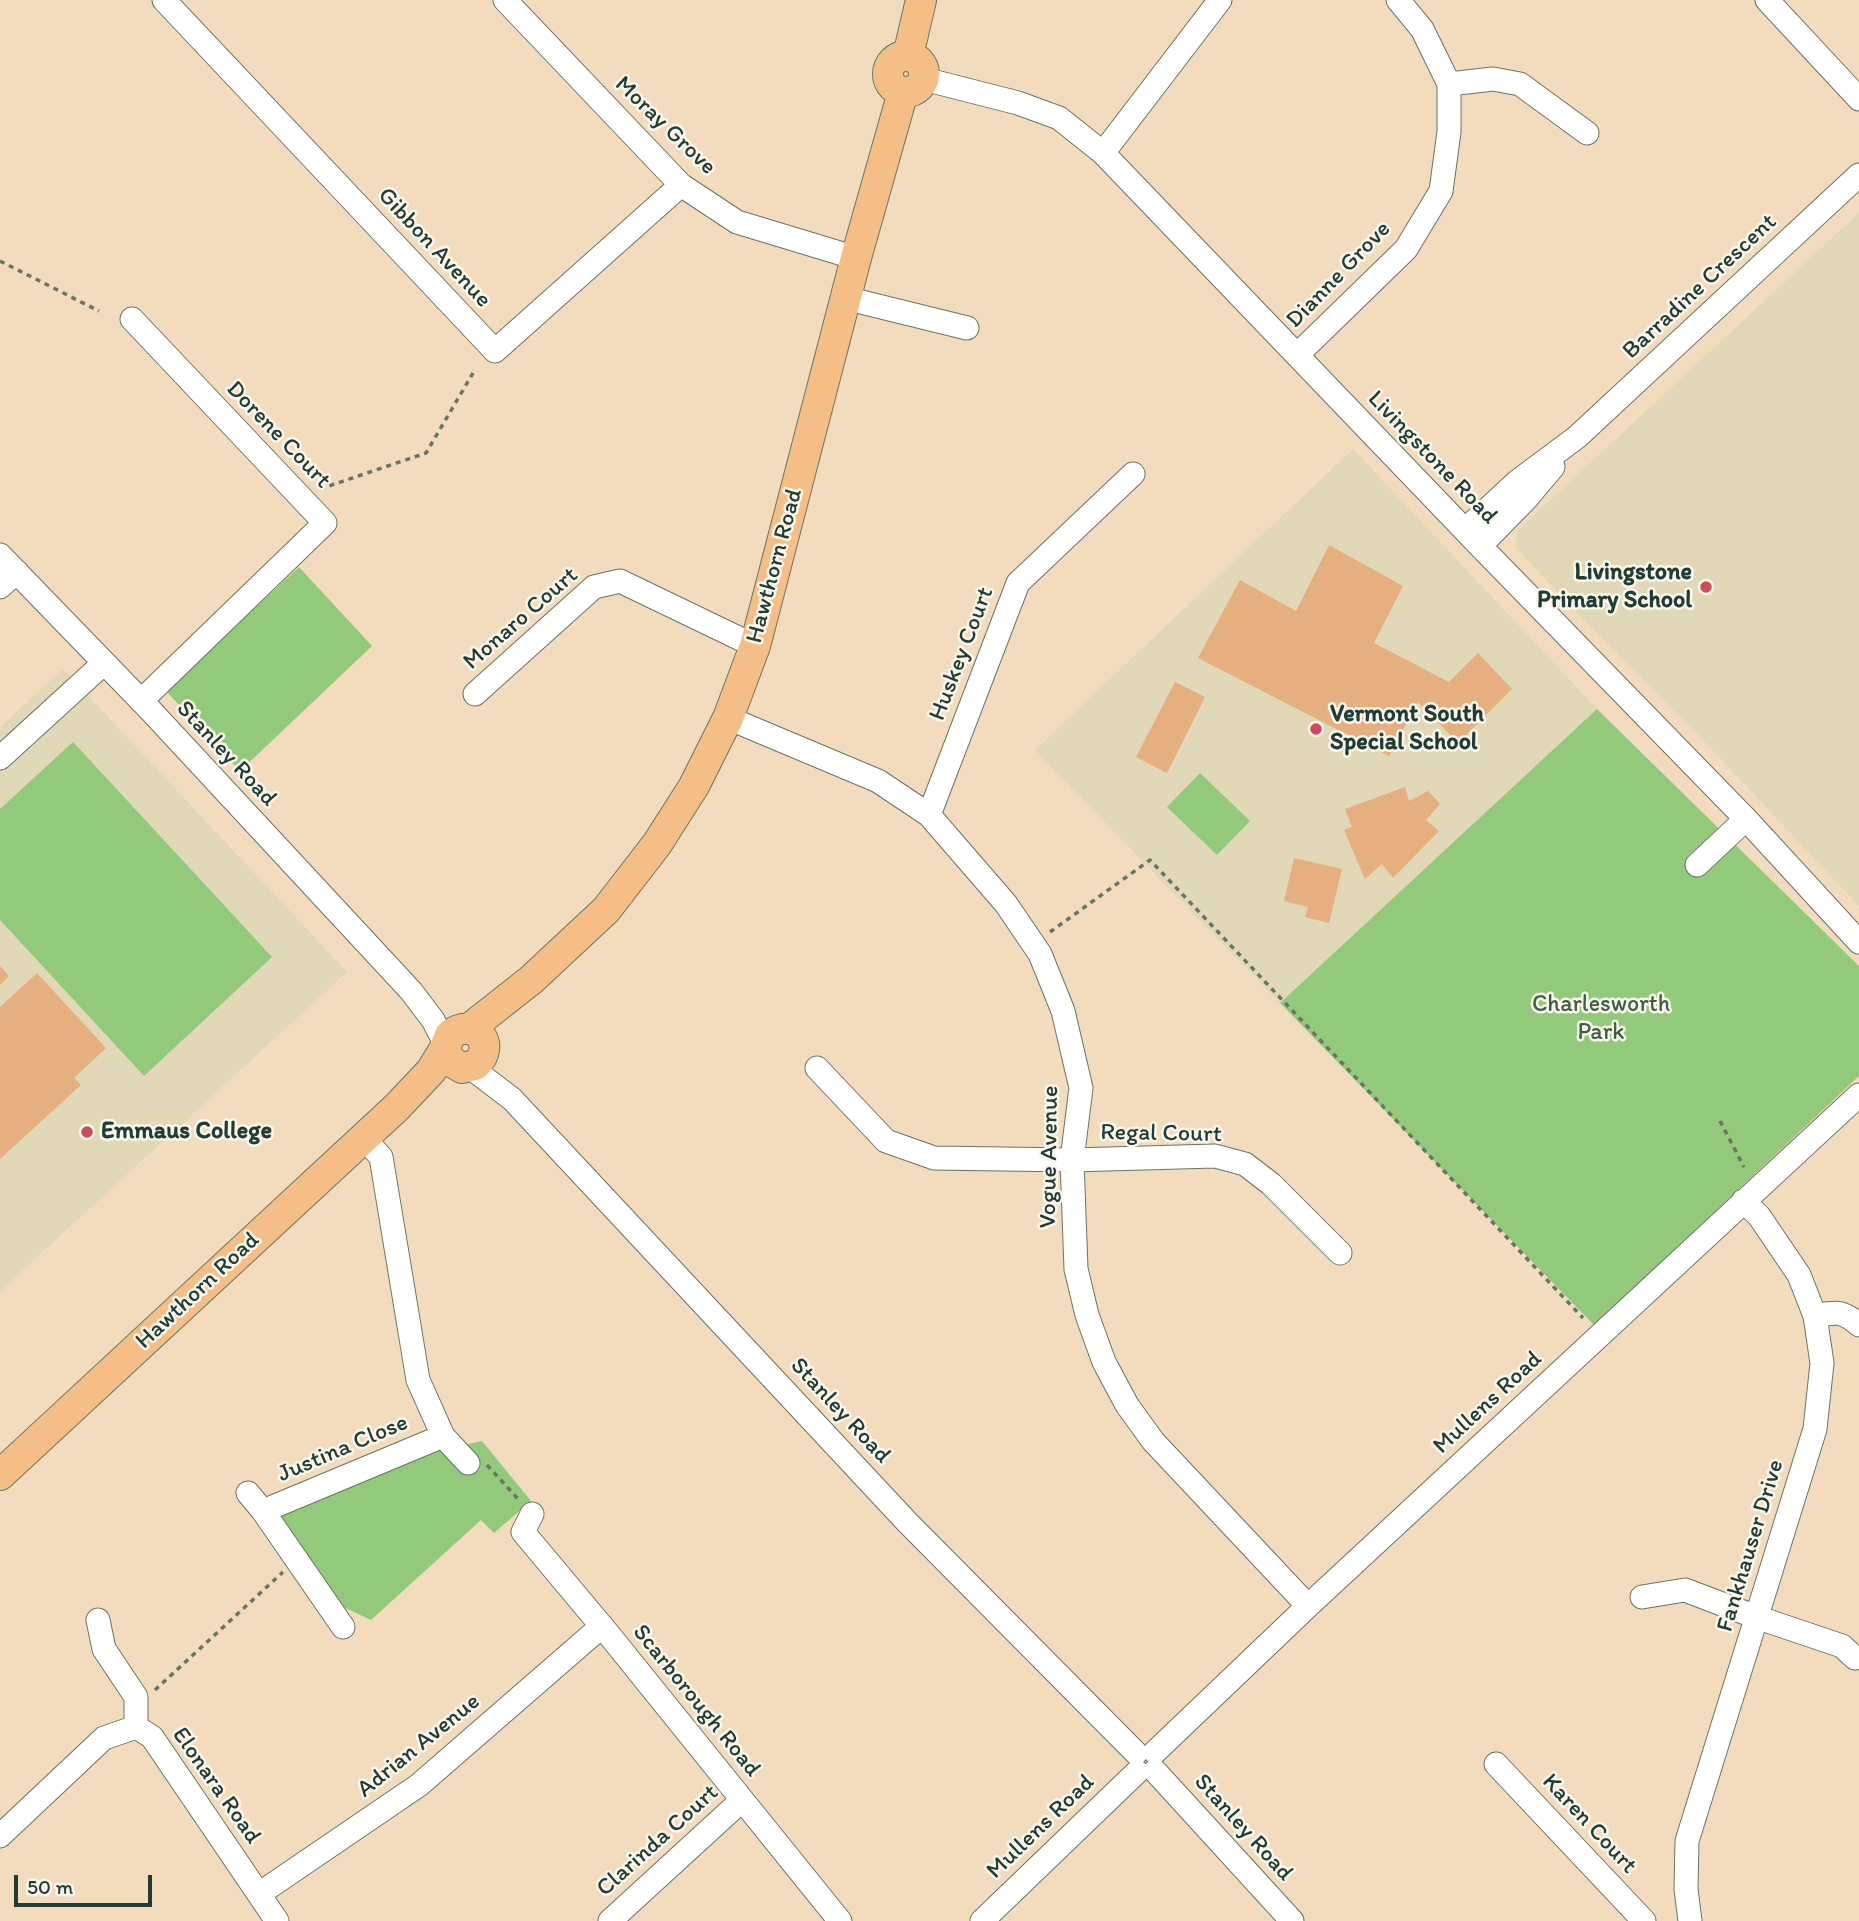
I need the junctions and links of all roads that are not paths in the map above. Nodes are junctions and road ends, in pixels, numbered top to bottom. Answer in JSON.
{"nodes":[{"id":1,"x":164,"y":0,"type":"edge"},
{"id":2,"x":505,"y":0,"type":"edge"},
{"id":3,"x":921,"y":0,"type":"edge"},
{"id":4,"x":1220,"y":0,"type":"edge"},
{"id":5,"x":1398,"y":0,"type":"edge"},
{"id":6,"x":1767,"y":0,"type":"edge"},
{"id":7,"x":912,"y":76,"type":"junction"},
{"id":8,"x":1449,"y":84,"type":"junction"},
{"id":9,"x":1859,"y":99,"type":"edge"},
{"id":10,"x":1587,"y":133,"type":"dead end"},
{"id":11,"x":1103,"y":153,"type":"junction"},
{"id":12,"x":1859,"y":175,"type":"edge"},
{"id":13,"x":681,"y":185,"type":"junction"},
{"id":14,"x":856,"y":258,"type":"junction"},
{"id":15,"x":845,"y":298,"type":"junction"},
{"id":16,"x":132,"y":318,"type":"dead end"},
{"id":17,"x":967,"y":328,"type":"dead end"},
{"id":18,"x":1297,"y":355,"type":"junction"},
{"id":19,"x":1133,"y":474,"type":"dead end"},
{"id":20,"x":1473,"y":538,"type":"junction"},
{"id":21,"x":0,"y":555,"type":"edge"},
{"id":22,"x":9,"y":579,"type":"edge"},
{"id":23,"x":755,"y":646,"type":"junction"},
{"id":24,"x":104,"y":663,"type":"junction"},
{"id":25,"x":475,"y":694,"type":"dead end"},
{"id":26,"x":141,"y":701,"type":"junction"},
{"id":27,"x":728,"y":718,"type":"junction"},
{"id":28,"x":0,"y":758,"type":"edge"},
{"id":29,"x":929,"y":815,"type":"junction"},
{"id":30,"x":1746,"y":819,"type":"junction"},
{"id":31,"x":1697,"y":865,"type":"dead end"},
{"id":32,"x":1859,"y":942,"type":"edge"},
{"id":33,"x":467,"y":1048,"type":"junction"},
{"id":34,"x":817,"y":1068,"type":"dead end"},
{"id":35,"x":1859,"y":1095,"type":"edge"},
{"id":36,"x":364,"y":1138,"type":"junction"},
{"id":37,"x":1072,"y":1160,"type":"junction"},
{"id":38,"x":1743,"y":1201,"type":"junction"},
{"id":39,"x":1340,"y":1253,"type":"dead end"},
{"id":40,"x":1815,"y":1315,"type":"junction"},
{"id":41,"x":1859,"y":1325,"type":"edge"},
{"id":42,"x":443,"y":1436,"type":"junction"},
{"id":43,"x":4,"y":1464,"type":"edge"},
{"id":44,"x":478,"y":1464,"type":"road end"},
{"id":45,"x":528,"y":1510,"type":"road end"},
{"id":46,"x":1642,"y":1597,"type":"dead end"},
{"id":47,"x":1308,"y":1606,"type":"junction"},
{"id":48,"x":1756,"y":1618,"type":"junction"},
{"id":49,"x":98,"y":1620,"type":"dead end"},
{"id":50,"x":602,"y":1626,"type":"junction"},
{"id":51,"x":343,"y":1627,"type":"dead end"},
{"id":52,"x":1855,"y":1658,"type":"dead end"},
{"id":53,"x":135,"y":1727,"type":"junction"},
{"id":54,"x":1146,"y":1762,"type":"junction"},
{"id":55,"x":1496,"y":1764,"type":"dead end"},
{"id":56,"x":741,"y":1801,"type":"junction"},
{"id":57,"x":0,"y":1836,"type":"edge"},
{"id":58,"x":259,"y":1894,"type":"junction"},
{"id":59,"x":277,"y":1921,"type":"edge"},
{"id":60,"x":610,"y":1921,"type":"edge"},
{"id":61,"x":840,"y":1921,"type":"edge"},
{"id":62,"x":982,"y":1921,"type":"edge"},
{"id":63,"x":1292,"y":1921,"type":"edge"},
{"id":64,"x":1644,"y":1921,"type":"edge"},
{"id":65,"x":1690,"y":1921,"type":"edge"}],
"edges":[{"from":1,"to":13,"type":"street","name":"Gibbon Avenue"},
{"from":2,"to":13,"type":"street","name":"Moray Grove"},
{"from":3,"to":7,"type":"main road","name":"Hawthorn Road"},
{"from":4,"to":11,"type":"street"},
{"from":5,"to":8,"type":"street","name":"Dianne Grove"},
{"from":6,"to":9,"type":"street"},
{"from":7,"to":11,"type":"street","name":"Livingstone Road"},
{"from":7,"to":14,"type":"main road","name":"Hawthorn Road"},
{"from":8,"to":10,"type":"street"},
{"from":8,"to":18,"type":"street","name":"Dianne Grove"},
{"from":11,"to":18,"type":"street","name":"Livingstone Road"},
{"from":12,"to":20,"type":"street","name":"Barradine Crescent"},
{"from":13,"to":14,"type":"street","name":"Moray Grove"},
{"from":14,"to":15,"type":"main road","name":"Hawthorn Road"},
{"from":15,"to":17,"type":"street"},
{"from":15,"to":23,"type":"main road","name":"Hawthorn Road"},
{"from":16,"to":26,"type":"street","name":"Dorene Court"},
{"from":18,"to":20,"type":"street","name":"Livingstone Road"},
{"from":19,"to":29,"type":"street","name":"Huskey Court"},
{"from":20,"to":30,"type":"street","name":"Livingstone Road"},
{"from":21,"to":22,"type":"street","name":"Stanley Road"},
{"from":22,"to":24,"type":"street","name":"Stanley Road"},
{"from":23,"to":25,"type":"street","name":"Monaro Court"},
{"from":23,"to":27,"type":"main road","name":"Hawthorn Road"},
{"from":24,"to":26,"type":"street","name":"Stanley Road"},
{"from":24,"to":28,"type":"street"},
{"from":26,"to":33,"type":"street","name":"Stanley Road"},
{"from":27,"to":29,"type":"street","name":"Vogue Avenue"},
{"from":27,"to":33,"type":"main road","name":"Hawthorn Road"},
{"from":29,"to":37,"type":"street","name":"Vogue Avenue"},
{"from":30,"to":31,"type":"street"},
{"from":30,"to":32,"type":"street","name":"Livingstone Road"},
{"from":33,"to":36,"type":"main road","name":"Hawthorn Road"},
{"from":33,"to":54,"type":"street","name":"Stanley Road"},
{"from":34,"to":37,"type":"street","name":"Regal Court"},
{"from":35,"to":38,"type":"street","name":"Mullens Road"},
{"from":36,"to":42,"type":"street"},
{"from":36,"to":43,"type":"main road","name":"Hawthorn Road"},
{"from":37,"to":39,"type":"street","name":"Regal Court"},
{"from":37,"to":47,"type":"street","name":"Vogue Avenue"},
{"from":38,"to":40,"type":"street","name":"Fankhauser Drive"},
{"from":38,"to":47,"type":"street","name":"Mullens Road"},
{"from":40,"to":41,"type":"street"},
{"from":40,"to":48,"type":"street","name":"Fankhauser Drive"},
{"from":42,"to":44,"type":"street"},
{"from":42,"to":51,"type":"street","name":"Justina Close"},
{"from":45,"to":50,"type":"street","name":"Scarborough Road"},
{"from":46,"to":48,"type":"street"},
{"from":47,"to":54,"type":"street","name":"Mullens Road"},
{"from":48,"to":52,"type":"street"},
{"from":48,"to":65,"type":"street","name":"Fankhauser Drive"},
{"from":49,"to":53,"type":"street"},
{"from":50,"to":56,"type":"street","name":"Scarborough Road"},
{"from":50,"to":58,"type":"street","name":"Adrian Avenue"},
{"from":53,"to":57,"type":"street","name":"Elonara Road"},
{"from":53,"to":58,"type":"street","name":"Elonara Road"},
{"from":54,"to":62,"type":"street","name":"Mullens Road"},
{"from":54,"to":63,"type":"street","name":"Stanley Road"},
{"from":55,"to":64,"type":"street","name":"Karen Court"},
{"from":56,"to":60,"type":"street","name":"Clarinda Court"},
{"from":56,"to":61,"type":"street","name":"Scarborough Road"},
{"from":58,"to":59,"type":"street","name":"Elonara Road"}]}
